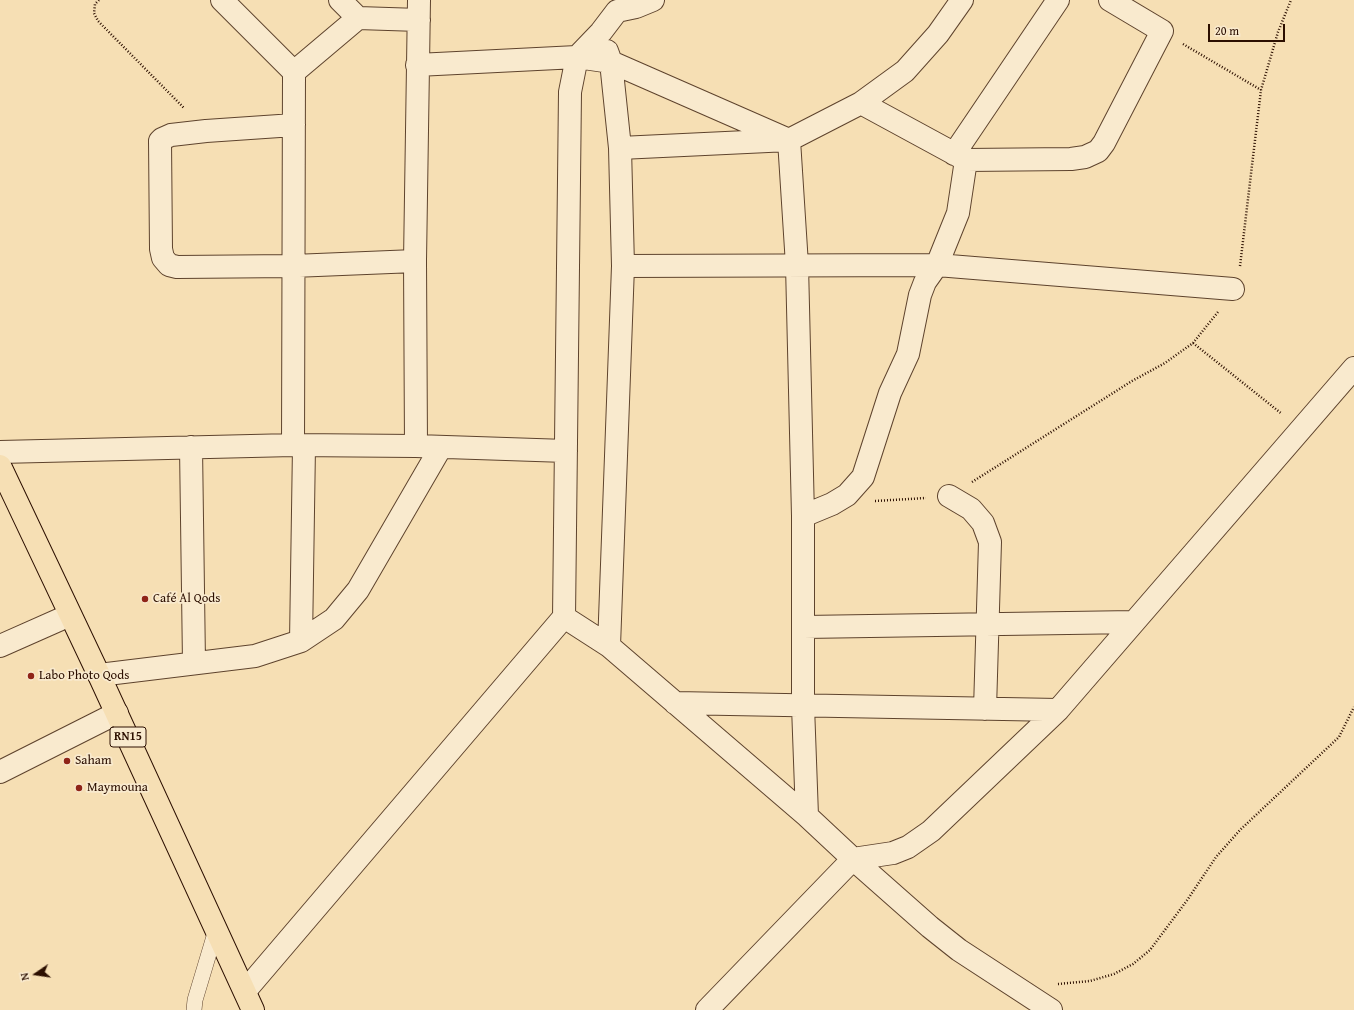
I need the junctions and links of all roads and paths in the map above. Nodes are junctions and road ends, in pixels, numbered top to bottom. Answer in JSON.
{"nodes":[{"id":1,"x":99,"y":0,"type":"edge"},
{"id":2,"x":222,"y":0,"type":"edge"},
{"id":3,"x":340,"y":0,"type":"edge"},
{"id":4,"x":653,"y":0,"type":"edge"},
{"id":5,"x":962,"y":0,"type":"edge"},
{"id":6,"x":1058,"y":0,"type":"edge"},
{"id":7,"x":1110,"y":0,"type":"edge"},
{"id":8,"x":1291,"y":0,"type":"edge"},
{"id":9,"x":612,"y":5,"type":"edge"},
{"id":10,"x":419,"y":10,"type":"edge"},
{"id":11,"x":358,"y":18,"type":"junction"},
{"id":12,"x":601,"y":32,"type":"junction"},
{"id":13,"x":1162,"y":32,"type":"junction"},
{"id":14,"x":577,"y":57,"type":"junction"},
{"id":15,"x":611,"y":62,"type":"junction"},
{"id":16,"x":417,"y":65,"type":"junction"},
{"id":17,"x":294,"y":72,"type":"junction"},
{"id":18,"x":1261,"y":90,"type":"junction"},
{"id":19,"x":861,"y":103,"type":"junction"},
{"id":20,"x":294,"y":125,"type":"junction"},
{"id":21,"x":206,"y":132,"type":"junction"},
{"id":22,"x":789,"y":140,"type":"junction"},
{"id":23,"x":620,"y":148,"type":"junction"},
{"id":24,"x":960,"y":157,"type":"junction"},
{"id":25,"x":415,"y":261,"type":"junction"},
{"id":26,"x":797,"y":265,"type":"junction"},
{"id":27,"x":937,"y":265,"type":"junction"},
{"id":28,"x":293,"y":266,"type":"junction"},
{"id":29,"x":623,"y":266,"type":"junction"},
{"id":30,"x":1233,"y":289,"type":"junction"},
{"id":31,"x":1193,"y":343,"type":"junction"},
{"id":32,"x":1354,"y":368,"type":"edge"},
{"id":33,"x":1301,"y":429,"type":"junction"},
{"id":34,"x":298,"y":446,"type":"junction"},
{"id":35,"x":416,"y":446,"type":"junction"},
{"id":36,"x":191,"y":447,"type":"junction"},
{"id":37,"x":441,"y":447,"type":"junction"},
{"id":38,"x":566,"y":451,"type":"junction"},
{"id":39,"x":0,"y":452,"type":"edge"},
{"id":40,"x":0,"y":466,"type":"edge"},
{"id":41,"x":949,"y":496,"type":"junction"},
{"id":42,"x":871,"y":501,"type":"dead end"},
{"id":43,"x":803,"y":516,"type":"junction"},
{"id":44,"x":70,"y":615,"type":"junction"},
{"id":45,"x":564,"y":617,"type":"junction"},
{"id":46,"x":1134,"y":622,"type":"junction"},
{"id":47,"x":987,"y":624,"type":"junction"},
{"id":48,"x":804,"y":627,"type":"junction"},
{"id":49,"x":301,"y":641,"type":"junction"},
{"id":50,"x":0,"y":646,"type":"edge"},
{"id":51,"x":609,"y":646,"type":"junction"},
{"id":52,"x":194,"y":663,"type":"junction"},
{"id":53,"x":99,"y":675,"type":"junction"},
{"id":54,"x":675,"y":703,"type":"junction"},
{"id":55,"x":803,"y":706,"type":"junction"},
{"id":56,"x":1354,"y":707,"type":"edge"},
{"id":57,"x":985,"y":709,"type":"junction"},
{"id":58,"x":1058,"y":710,"type":"junction"},
{"id":59,"x":117,"y":712,"type":"junction"},
{"id":60,"x":0,"y":772,"type":"edge"},
{"id":61,"x":807,"y":816,"type":"junction"},
{"id":62,"x":854,"y":859,"type":"junction"},
{"id":63,"x":216,"y":930,"type":"junction"},
{"id":64,"x":1056,"y":984,"type":"dead end"},
{"id":65,"x":249,"y":1000,"type":"edge"},
{"id":66,"x":194,"y":1010,"type":"edge"},
{"id":67,"x":707,"y":1010,"type":"edge"},
{"id":68,"x":1051,"y":1010,"type":"edge"}],
"edges":[{"from":1,"to":21,"type":"path"},
{"from":2,"to":17,"type":"street"},
{"from":3,"to":11,"type":"street"},
{"from":4,"to":9,"type":"street"},
{"from":5,"to":19,"type":"street"},
{"from":6,"to":24,"type":"street"},
{"from":7,"to":13,"type":"street"},
{"from":8,"to":18,"type":"path"},
{"from":9,"to":12,"type":"street"},
{"from":10,"to":11,"type":"street"},
{"from":10,"to":16,"type":"street"},
{"from":11,"to":17,"type":"street"},
{"from":12,"to":14,"type":"street"},
{"from":12,"to":15,"type":"street"},
{"from":13,"to":18,"type":"path"},
{"from":13,"to":24,"type":"street"},
{"from":14,"to":15,"type":"street"},
{"from":14,"to":16,"type":"street"},
{"from":14,"to":38,"type":"street"},
{"from":15,"to":22,"type":"street"},
{"from":15,"to":23,"type":"street"},
{"from":16,"to":25,"type":"street"},
{"from":17,"to":20,"type":"street"},
{"from":18,"to":30,"type":"path"},
{"from":19,"to":22,"type":"street"},
{"from":19,"to":24,"type":"street"},
{"from":20,"to":21,"type":"street"},
{"from":20,"to":28,"type":"street"},
{"from":21,"to":28,"type":"street"},
{"from":22,"to":23,"type":"street"},
{"from":22,"to":26,"type":"street"},
{"from":23,"to":29,"type":"street"},
{"from":24,"to":27,"type":"street"},
{"from":25,"to":28,"type":"street"},
{"from":25,"to":35,"type":"street"},
{"from":26,"to":27,"type":"street"},
{"from":26,"to":29,"type":"street"},
{"from":26,"to":43,"type":"street"},
{"from":27,"to":30,"type":"street"},
{"from":27,"to":43,"type":"street"},
{"from":28,"to":34,"type":"street"},
{"from":29,"to":51,"type":"street"},
{"from":30,"to":31,"type":"path"},
{"from":31,"to":33,"type":"path"},
{"from":31,"to":41,"type":"path"},
{"from":32,"to":33,"type":"street"},
{"from":33,"to":46,"type":"street"},
{"from":34,"to":35,"type":"street"},
{"from":34,"to":36,"type":"street"},
{"from":34,"to":49,"type":"street"},
{"from":35,"to":37,"type":"street"},
{"from":36,"to":39,"type":"street"},
{"from":36,"to":52,"type":"street"},
{"from":37,"to":38,"type":"street"},
{"from":37,"to":49,"type":"street"},
{"from":38,"to":45,"type":"street"},
{"from":40,"to":44,"type":"main road","number":"RN15"},
{"from":41,"to":42,"type":"path"},
{"from":41,"to":47,"type":"street"},
{"from":43,"to":48,"type":"street"},
{"from":44,"to":50,"type":"street"},
{"from":44,"to":53,"type":"main road","number":"RN15"},
{"from":45,"to":51,"type":"street"},
{"from":45,"to":65,"type":"street"},
{"from":46,"to":47,"type":"street"},
{"from":46,"to":58,"type":"street"},
{"from":47,"to":48,"type":"street"},
{"from":47,"to":57,"type":"street"},
{"from":48,"to":55,"type":"street"},
{"from":49,"to":52,"type":"street"},
{"from":51,"to":54,"type":"street"},
{"from":52,"to":53,"type":"street"},
{"from":53,"to":59,"type":"main road","number":"RN15"},
{"from":54,"to":55,"type":"street"},
{"from":54,"to":61,"type":"street"},
{"from":55,"to":57,"type":"street"},
{"from":55,"to":61,"type":"street"},
{"from":56,"to":64,"type":"path"},
{"from":57,"to":58,"type":"street"},
{"from":58,"to":62,"type":"street"},
{"from":59,"to":60,"type":"street"},
{"from":59,"to":63,"type":"main road","number":"RN15"},
{"from":61,"to":62,"type":"street"},
{"from":62,"to":67,"type":"street"},
{"from":62,"to":68,"type":"street"},
{"from":63,"to":65,"type":"main road","number":"RN15"},
{"from":63,"to":66,"type":"lane"}]}
